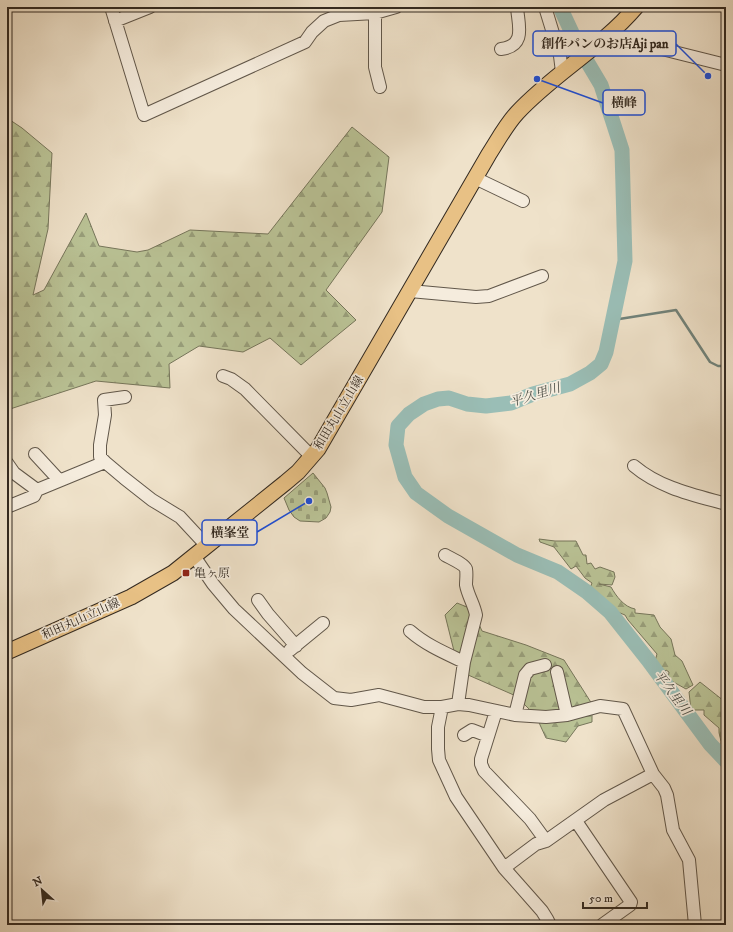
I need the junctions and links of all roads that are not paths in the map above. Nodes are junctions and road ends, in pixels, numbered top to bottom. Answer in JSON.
{"nodes":[{"id":1,"x":111,"y":7,"type":"edge"},
{"id":2,"x":150,"y":7,"type":"edge"},
{"id":3,"x":396,"y":7,"type":"edge"},
{"id":4,"x":517,"y":7,"type":"edge"},
{"id":5,"x":545,"y":7,"type":"edge"},
{"id":6,"x":636,"y":7,"type":"edge"},
{"id":7,"x":374,"y":10,"type":"edge"},
{"id":8,"x":115,"y":20,"type":"junction"},
{"id":9,"x":613,"y":32,"type":"junction"},
{"id":10,"x":502,"y":49,"type":"dead end"},
{"id":11,"x":726,"y":65,"type":"edge"},
{"id":12,"x":565,"y":70,"type":"junction"},
{"id":13,"x":380,"y":87,"type":"dead end"},
{"id":14,"x":475,"y":178,"type":"junction"},
{"id":15,"x":523,"y":201,"type":"dead end"},
{"id":16,"x":542,"y":276,"type":"dead end"},
{"id":17,"x":410,"y":291,"type":"junction"},
{"id":18,"x":223,"y":376,"type":"dead end"},
{"id":19,"x":125,"y":397,"type":"dead end"},
{"id":20,"x":35,"y":454,"type":"dead end"},
{"id":21,"x":312,"y":457,"type":"junction"},
{"id":22,"x":105,"y":462,"type":"junction"},
{"id":23,"x":7,"y":463,"type":"edge"},
{"id":24,"x":634,"y":466,"type":"dead end"},
{"id":25,"x":59,"y":480,"type":"junction"},
{"id":26,"x":37,"y":490,"type":"junction"},
{"id":27,"x":726,"y":504,"type":"edge"},
{"id":28,"x":7,"y":507,"type":"edge"},
{"id":29,"x":206,"y":545,"type":"junction"},
{"id":30,"x":445,"y":555,"type":"dead end"},
{"id":31,"x":194,"y":556,"type":"junction"},
{"id":32,"x":258,"y":600,"type":"dead end"},
{"id":33,"x":323,"y":623,"type":"dead end"},
{"id":34,"x":410,"y":631,"type":"dead end"},
{"id":35,"x":296,"y":646,"type":"junction"},
{"id":36,"x":7,"y":652,"type":"edge"},
{"id":37,"x":283,"y":656,"type":"junction"},
{"id":38,"x":464,"y":662,"type":"junction"},
{"id":39,"x":545,"y":665,"type":"dead end"},
{"id":40,"x":557,"y":672,"type":"dead end"},
{"id":41,"x":458,"y":704,"type":"junction"},
{"id":42,"x":442,"y":707,"type":"junction"},
{"id":43,"x":496,"y":711,"type":"junction"},
{"id":44,"x":515,"y":715,"type":"junction"},
{"id":45,"x":567,"y":715,"type":"junction"},
{"id":46,"x":464,"y":735,"type":"dead end"},
{"id":47,"x":488,"y":736,"type":"junction"},
{"id":48,"x":653,"y":774,"type":"junction"},
{"id":49,"x":576,"y":821,"type":"junction"},
{"id":50,"x":546,"y":841,"type":"junction"},
{"id":51,"x":504,"y":868,"type":"junction"},
{"id":52,"x":550,"y":925,"type":"edge"},
{"id":53,"x":602,"y":925,"type":"edge"},
{"id":54,"x":695,"y":925,"type":"edge"}],
"edges":[{"from":1,"to":8,"type":"street"},
{"from":2,"to":8,"type":"street"},
{"from":3,"to":7,"type":"street"},
{"from":4,"to":10,"type":"street"},
{"from":5,"to":12,"type":"street"},
{"from":6,"to":9,"type":"main road","name":"和田丸山立山線"},
{"from":7,"to":8,"type":"street"},
{"from":7,"to":13,"type":"street"},
{"from":9,"to":11,"type":"street"},
{"from":9,"to":12,"type":"main road","name":"和田丸山立山線"},
{"from":12,"to":14,"type":"main road","name":"和田丸山立山線"},
{"from":14,"to":15,"type":"street"},
{"from":14,"to":17,"type":"main road","name":"和田丸山立山線"},
{"from":16,"to":17,"type":"street"},
{"from":17,"to":21,"type":"main road","name":"和田丸山立山線"},
{"from":18,"to":21,"type":"street"},
{"from":19,"to":22,"type":"street"},
{"from":20,"to":25,"type":"street"},
{"from":21,"to":29,"type":"main road","name":"和田丸山立山線"},
{"from":22,"to":25,"type":"street"},
{"from":22,"to":29,"type":"street"},
{"from":23,"to":26,"type":"street"},
{"from":24,"to":27,"type":"street"},
{"from":25,"to":26,"type":"street"},
{"from":26,"to":28,"type":"street"},
{"from":29,"to":31,"type":"main road","name":"和田丸山立山線"},
{"from":30,"to":38,"type":"street"},
{"from":31,"to":36,"type":"main road","name":"和田丸山立山線"},
{"from":31,"to":37,"type":"street"},
{"from":32,"to":35,"type":"street"},
{"from":33,"to":35,"type":"street"},
{"from":34,"to":38,"type":"street"},
{"from":35,"to":37,"type":"street"},
{"from":37,"to":42,"type":"street"},
{"from":38,"to":41,"type":"street"},
{"from":39,"to":44,"type":"street"},
{"from":40,"to":45,"type":"street"},
{"from":41,"to":42,"type":"street"},
{"from":41,"to":43,"type":"street"},
{"from":42,"to":51,"type":"street"},
{"from":43,"to":44,"type":"street"},
{"from":43,"to":47,"type":"street"},
{"from":44,"to":45,"type":"street"},
{"from":45,"to":48,"type":"street"},
{"from":46,"to":47,"type":"street"},
{"from":47,"to":50,"type":"street"},
{"from":48,"to":49,"type":"street"},
{"from":48,"to":54,"type":"street"},
{"from":49,"to":50,"type":"street"},
{"from":49,"to":53,"type":"street"},
{"from":50,"to":51,"type":"street"},
{"from":51,"to":52,"type":"street"}]}
